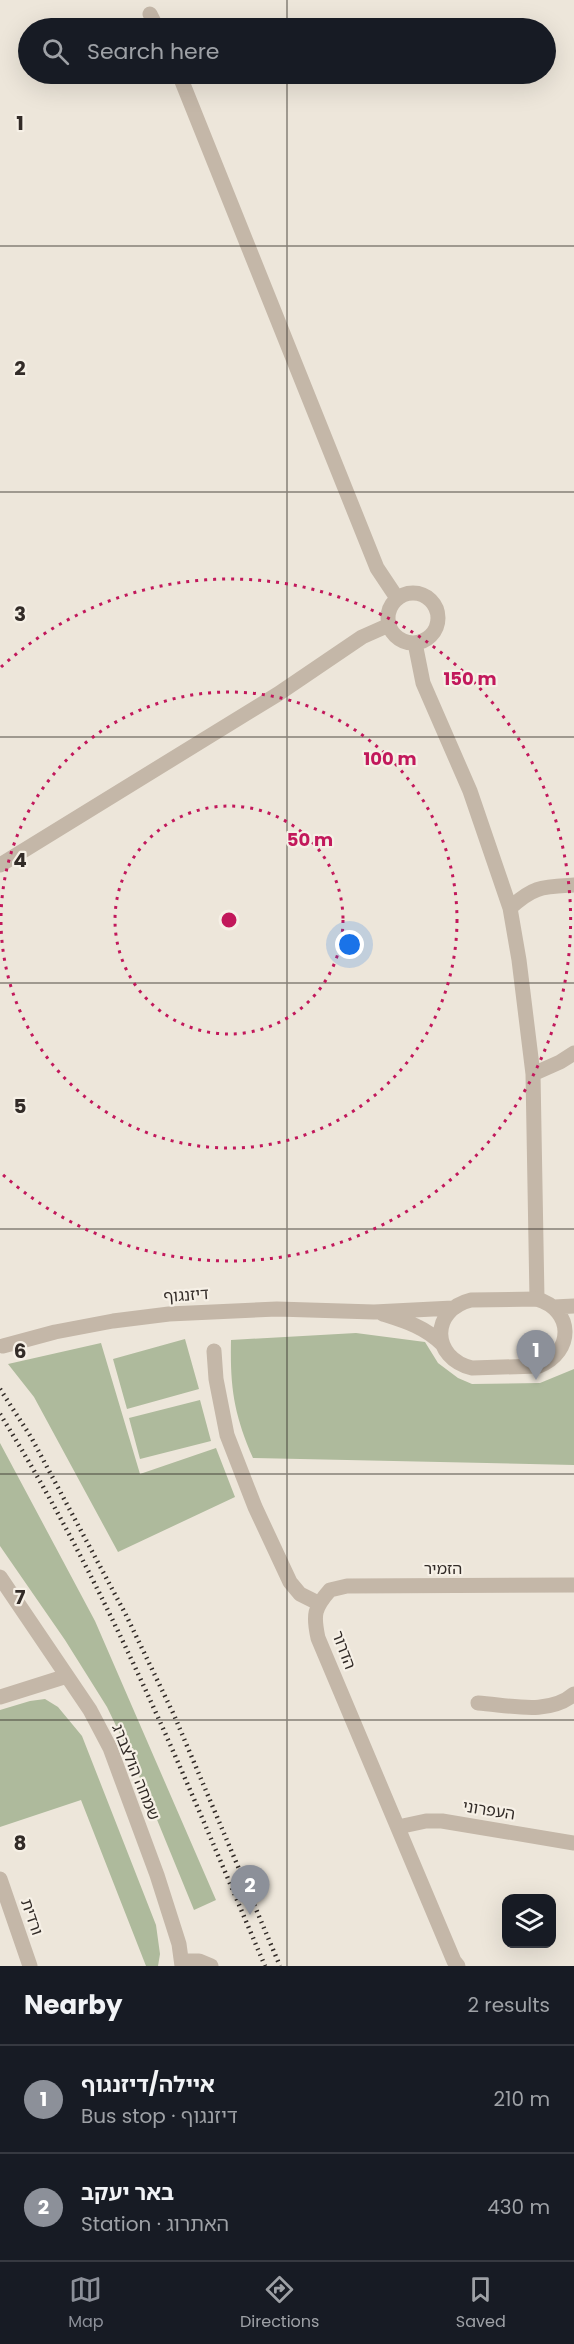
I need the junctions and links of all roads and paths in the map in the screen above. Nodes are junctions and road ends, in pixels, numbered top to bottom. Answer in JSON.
{"nodes":[{"id":1,"x":150,"y":14,"type":"dead end"},
{"id":2,"x":152,"y":18,"type":"edge"},
{"id":3,"x":182,"y":84,"type":"edge"},
{"id":4,"x":397,"y":598,"type":"junction"},
{"id":5,"x":389,"y":626,"type":"junction"},
{"id":6,"x":415,"y":643,"type":"junction"},
{"id":7,"x":0,"y":865,"type":"edge"},
{"id":8,"x":574,"y":885,"type":"edge"},
{"id":9,"x":510,"y":908,"type":"junction"},
{"id":10,"x":574,"y":1053,"type":"edge"},
{"id":11,"x":533,"y":1074,"type":"junction"},
{"id":12,"x":537,"y":1299,"type":"junction"},
{"id":13,"x":554,"y":1306,"type":"junction"},
{"id":14,"x":574,"y":1306,"type":"edge"},
{"id":15,"x":453,"y":1308,"type":"junction"},
{"id":16,"x":374,"y":1312,"type":"junction"},
{"id":17,"x":569,"y":1337,"type":"edge"},
{"id":18,"x":442,"y":1344,"type":"junction"},
{"id":19,"x":3,"y":1346,"type":"dead end"},
{"id":20,"x":214,"y":1351,"type":"dead end"},
{"id":21,"x":0,"y":1577,"type":"edge"},
{"id":22,"x":574,"y":1586,"type":"edge"},
{"id":23,"x":318,"y":1603,"type":"junction"},
{"id":24,"x":67,"y":1676,"type":"junction"},
{"id":25,"x":574,"y":1694,"type":"edge"},
{"id":26,"x":0,"y":1697,"type":"edge"},
{"id":27,"x":478,"y":1703,"type":"dead end"},
{"id":28,"x":398,"y":1827,"type":"junction"},
{"id":29,"x":574,"y":1843,"type":"edge"},
{"id":30,"x":0,"y":1879,"type":"edge"},
{"id":31,"x":182,"y":1963,"type":"edge"},
{"id":32,"x":30,"y":1966,"type":"edge"},
{"id":33,"x":211,"y":1966,"type":"edge"},
{"id":34,"x":458,"y":1966,"type":"edge"}],
"edges":[{"from":1,"to":2,"type":"street"},
{"from":3,"to":4,"type":"street"},
{"from":4,"to":5,"type":"street"},
{"from":4,"to":6,"type":"street"},
{"from":5,"to":6,"type":"street"},
{"from":5,"to":7,"type":"street"},
{"from":6,"to":9,"type":"street"},
{"from":8,"to":9,"type":"street"},
{"from":9,"to":11,"type":"street"},
{"from":10,"to":11,"type":"street"},
{"from":11,"to":12,"type":"street"},
{"from":12,"to":13,"type":"street"},
{"from":12,"to":15,"type":"street"},
{"from":13,"to":14,"type":"street"},
{"from":13,"to":17,"type":"street"},
{"from":15,"to":16,"type":"street","name":"דיזנגוף"},
{"from":15,"to":18,"type":"street"},
{"from":16,"to":18,"type":"street","name":"דיזנגוף"},
{"from":16,"to":19,"type":"street","name":"דיזנגוף"},
{"from":17,"to":18,"type":"street"},
{"from":20,"to":23,"type":"street"},
{"from":21,"to":24,"type":"street","name":"שמחה הולצברג"},
{"from":22,"to":23,"type":"street","name":"הזמיר"},
{"from":23,"to":28,"type":"street","name":"הדרור"},
{"from":24,"to":26,"type":"street"},
{"from":24,"to":31,"type":"street","name":"שמחה הולצברג"},
{"from":25,"to":27,"type":"street"},
{"from":28,"to":29,"type":"street","name":"העפרוני"},
{"from":28,"to":34,"type":"street","name":"הדרור"},
{"from":30,"to":32,"type":"street","name":"ורדית"},
{"from":31,"to":33,"type":"street"}]}
